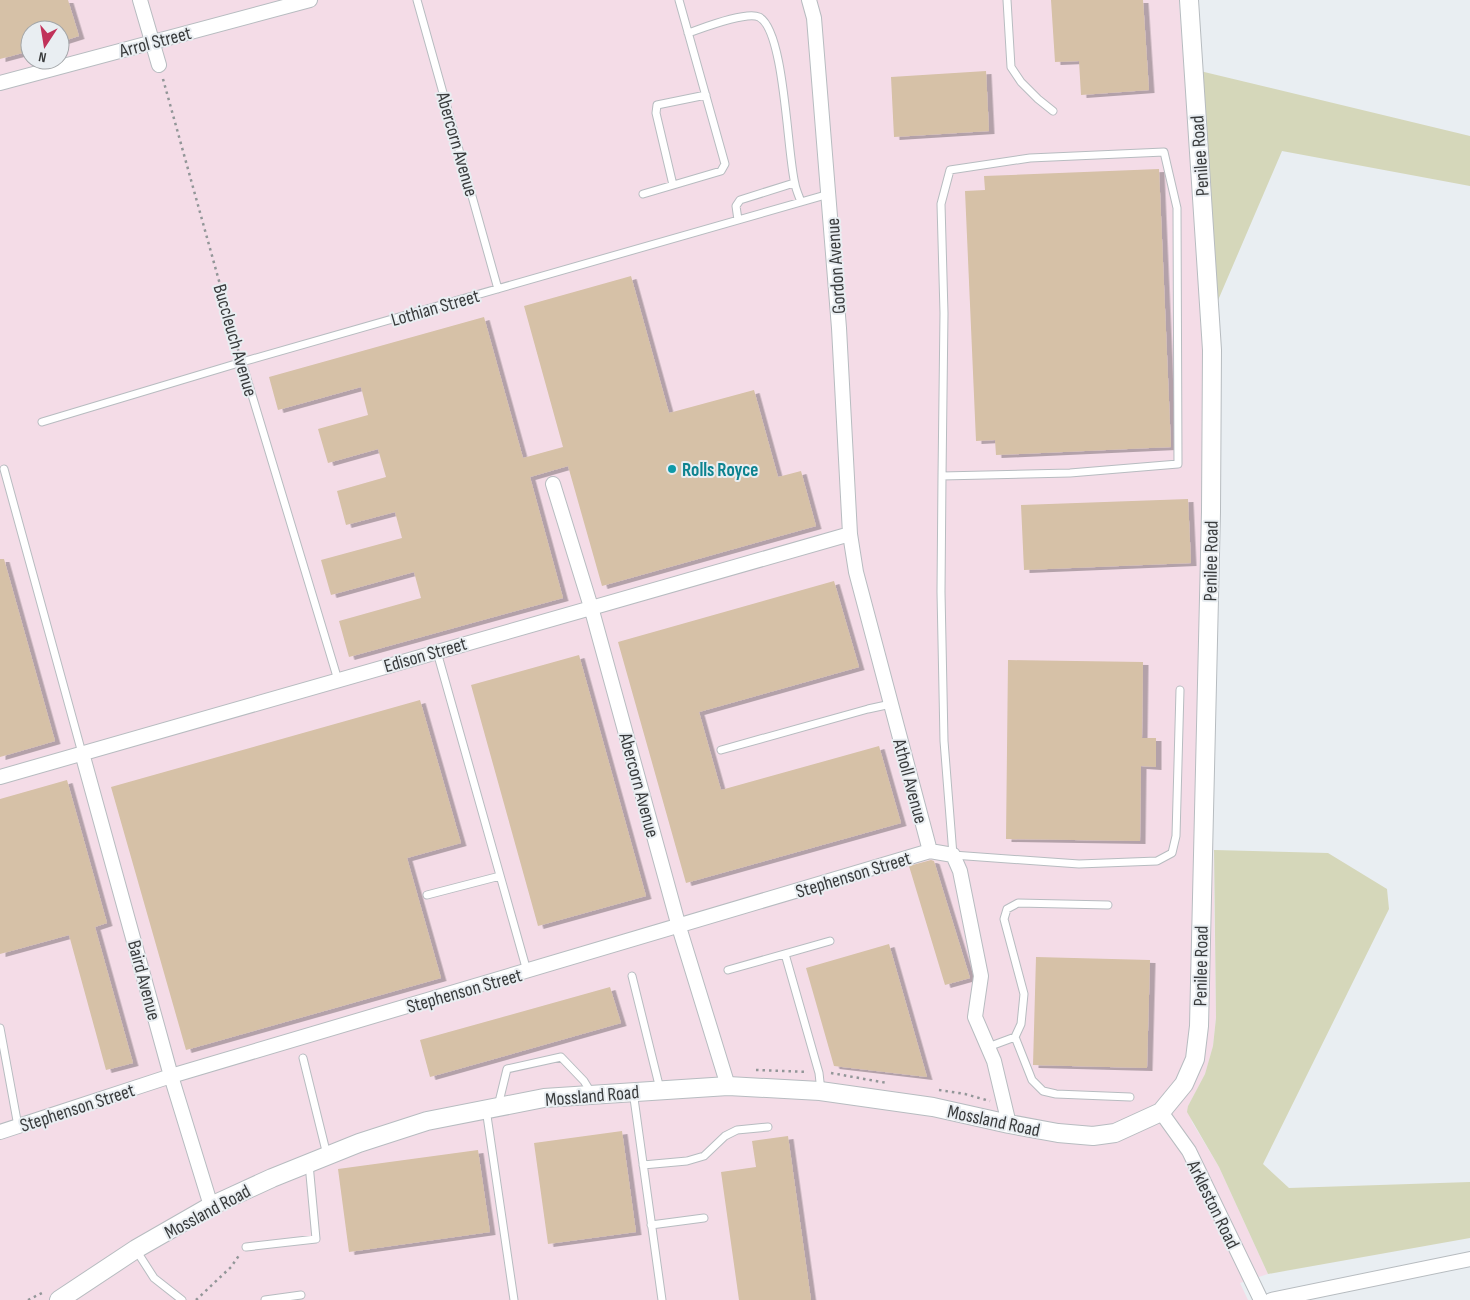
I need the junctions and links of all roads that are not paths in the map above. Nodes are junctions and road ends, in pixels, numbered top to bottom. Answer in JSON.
{"nodes":[{"id":1,"x":140,"y":0,"type":"edge"},
{"id":2,"x":310,"y":0,"type":"edge"},
{"id":3,"x":417,"y":0,"type":"edge"},
{"id":4,"x":679,"y":0,"type":"edge"},
{"id":5,"x":810,"y":0,"type":"edge"},
{"id":6,"x":1008,"y":0,"type":"edge"},
{"id":7,"x":1189,"y":0,"type":"edge"},
{"id":8,"x":688,"y":33,"type":"junction"},
{"id":9,"x":152,"y":41,"type":"junction"},
{"id":10,"x":159,"y":65,"type":"road end"},
{"id":11,"x":0,"y":83,"type":"edge"},
{"id":12,"x":706,"y":95,"type":"junction"},
{"id":13,"x":1053,"y":110,"type":"dead end"},
{"id":14,"x":794,"y":183,"type":"junction"},
{"id":15,"x":673,"y":185,"type":"junction"},
{"id":16,"x":643,"y":194,"type":"dead end"},
{"id":17,"x":829,"y":194,"type":"junction"},
{"id":18,"x":801,"y":202,"type":"junction"},
{"id":19,"x":738,"y":220,"type":"junction"},
{"id":20,"x":498,"y":289,"type":"junction"},
{"id":21,"x":242,"y":362,"type":"junction"},
{"id":22,"x":42,"y":422,"type":"dead end"},
{"id":23,"x":4,"y":469,"type":"dead end"},
{"id":24,"x":942,"y":476,"type":"junction"},
{"id":25,"x":553,"y":484,"type":"dead end"},
{"id":26,"x":850,"y":534,"type":"junction"},
{"id":27,"x":591,"y":606,"type":"junction"},
{"id":28,"x":436,"y":651,"type":"junction"},
{"id":29,"x":338,"y":680,"type":"junction"},
{"id":30,"x":1180,"y":690,"type":"dead end"},
{"id":31,"x":891,"y":704,"type":"junction"},
{"id":32,"x":721,"y":750,"type":"dead end"},
{"id":33,"x":82,"y":753,"type":"junction"},
{"id":34,"x":0,"y":777,"type":"edge"},
{"id":35,"x":930,"y":851,"type":"junction"},
{"id":36,"x":953,"y":855,"type":"junction"},
{"id":37,"x":500,"y":876,"type":"junction"},
{"id":38,"x":427,"y":895,"type":"dead end"},
{"id":39,"x":1108,"y":905,"type":"dead end"},
{"id":40,"x":679,"y":927,"type":"junction"},
{"id":41,"x":830,"y":941,"type":"dead end"},
{"id":42,"x":785,"y":954,"type":"junction"},
{"id":43,"x":728,"y":970,"type":"dead end"},
{"id":44,"x":527,"y":971,"type":"junction"},
{"id":45,"x":632,"y":976,"type":"dead end"},
{"id":46,"x":0,"y":1028,"type":"edge"},
{"id":47,"x":1015,"y":1037,"type":"junction"},
{"id":48,"x":988,"y":1047,"type":"junction"},
{"id":49,"x":303,"y":1058,"type":"dead end"},
{"id":50,"x":171,"y":1076,"type":"junction"},
{"id":51,"x":728,"y":1086,"type":"junction"},
{"id":52,"x":660,"y":1089,"type":"junction"},
{"id":53,"x":633,"y":1091,"type":"junction"},
{"id":54,"x":821,"y":1092,"type":"junction"},
{"id":55,"x":593,"y":1094,"type":"junction"},
{"id":56,"x":1130,"y":1097,"type":"dead end"},
{"id":57,"x":492,"y":1107,"type":"junction"},
{"id":58,"x":1161,"y":1112,"type":"junction"},
{"id":59,"x":1009,"y":1124,"type":"junction"},
{"id":60,"x":18,"y":1126,"type":"junction"},
{"id":61,"x":768,"y":1127,"type":"dead end"},
{"id":62,"x":0,"y":1132,"type":"edge"},
{"id":63,"x":328,"y":1156,"type":"junction"},
{"id":64,"x":309,"y":1163,"type":"junction"},
{"id":65,"x":643,"y":1165,"type":"junction"},
{"id":66,"x":211,"y":1206,"type":"junction"},
{"id":67,"x":704,"y":1218,"type":"dead end"},
{"id":68,"x":652,"y":1225,"type":"junction"},
{"id":69,"x":246,"y":1247,"type":"road end"},
{"id":70,"x":136,"y":1249,"type":"junction"},
{"id":71,"x":1470,"y":1259,"type":"edge"},
{"id":72,"x":53,"y":1295,"type":"edge"},
{"id":73,"x":301,"y":1295,"type":"dead end"},
{"id":74,"x":182,"y":1300,"type":"edge"},
{"id":75,"x":264,"y":1300,"type":"edge"},
{"id":76,"x":514,"y":1300,"type":"edge"},
{"id":77,"x":662,"y":1300,"type":"edge"},
{"id":78,"x":1261,"y":1300,"type":"edge"},
{"id":79,"x":1271,"y":1300,"type":"edge"}],
"edges":[{"from":1,"to":9,"type":"street"},
{"from":2,"to":9,"type":"street","name":"Arrol Street"},
{"from":3,"to":20,"type":"lane","name":"Abercorn Avenue"},
{"from":4,"to":8,"type":"lane"},
{"from":5,"to":17,"type":"street","name":"Gordon Avenue"},
{"from":6,"to":13,"type":"lane"},
{"from":7,"to":58,"type":"street","name":"Penilee Road"},
{"from":8,"to":12,"type":"lane"},
{"from":8,"to":14,"type":"lane"},
{"from":9,"to":10,"type":"street"},
{"from":9,"to":11,"type":"street","name":"Arrol Street"},
{"from":12,"to":15,"type":"lane"},
{"from":12,"to":15,"type":"lane"},
{"from":14,"to":18,"type":"lane"},
{"from":14,"to":19,"type":"lane"},
{"from":15,"to":16,"type":"lane"},
{"from":17,"to":18,"type":"lane","name":"Lothian Street"},
{"from":17,"to":26,"type":"street","name":"Gordon Avenue"},
{"from":18,"to":19,"type":"lane","name":"Lothian Street"},
{"from":19,"to":20,"type":"lane","name":"Lothian Street"},
{"from":20,"to":21,"type":"lane","name":"Lothian Street"},
{"from":21,"to":22,"type":"lane","name":"Lothian Street"},
{"from":21,"to":29,"type":"lane","name":"Buccleuch Avenue"},
{"from":23,"to":33,"type":"lane"},
{"from":24,"to":24,"type":"lane"},
{"from":24,"to":36,"type":"lane"},
{"from":25,"to":27,"type":"street","name":"Abercorn Avenue"},
{"from":26,"to":27,"type":"street","name":"Edison Street"},
{"from":26,"to":31,"type":"street","name":"Atholl Avenue"},
{"from":27,"to":28,"type":"street","name":"Edison Street"},
{"from":27,"to":40,"type":"street","name":"Abercorn Avenue"},
{"from":28,"to":29,"type":"street","name":"Edison Street"},
{"from":28,"to":37,"type":"lane"},
{"from":29,"to":33,"type":"street","name":"Edison Street"},
{"from":30,"to":36,"type":"lane"},
{"from":31,"to":32,"type":"lane"},
{"from":31,"to":35,"type":"street","name":"Atholl Avenue"},
{"from":33,"to":34,"type":"street","name":"Edison Street"},
{"from":33,"to":50,"type":"street","name":"Baird Avenue"},
{"from":35,"to":36,"type":"street"},
{"from":35,"to":40,"type":"street","name":"Stephenson Street"},
{"from":36,"to":48,"type":"street"},
{"from":37,"to":38,"type":"lane"},
{"from":37,"to":44,"type":"lane"},
{"from":39,"to":47,"type":"lane"},
{"from":40,"to":44,"type":"street","name":"Stephenson Street"},
{"from":40,"to":51,"type":"street","name":"Abercorn Avenue"},
{"from":41,"to":42,"type":"lane"},
{"from":42,"to":43,"type":"lane"},
{"from":42,"to":54,"type":"lane"},
{"from":44,"to":50,"type":"street","name":"Stephenson Street"},
{"from":45,"to":52,"type":"lane"},
{"from":46,"to":60,"type":"lane"},
{"from":47,"to":48,"type":"lane"},
{"from":47,"to":56,"type":"lane"},
{"from":48,"to":59,"type":"street"},
{"from":49,"to":63,"type":"lane"},
{"from":50,"to":60,"type":"street","name":"Stephenson Street"},
{"from":50,"to":66,"type":"street","name":"Baird Avenue"},
{"from":51,"to":52,"type":"street","name":"Mossland Road"},
{"from":51,"to":54,"type":"street","name":"Mossland Road"},
{"from":52,"to":53,"type":"street","name":"Mossland Road"},
{"from":53,"to":55,"type":"street","name":"Mossland Road"},
{"from":53,"to":65,"type":"lane"},
{"from":54,"to":59,"type":"street","name":"Mossland Road"},
{"from":55,"to":57,"type":"street","name":"Mossland Road"},
{"from":55,"to":57,"type":"lane"},
{"from":57,"to":63,"type":"street","name":"Mossland Road"},
{"from":57,"to":76,"type":"lane"},
{"from":58,"to":59,"type":"street","name":"Mossland Road"},
{"from":58,"to":78,"type":"street","name":"Arkleston Road"},
{"from":60,"to":62,"type":"street","name":"Stephenson Street"},
{"from":61,"to":65,"type":"lane"},
{"from":63,"to":64,"type":"street","name":"Mossland Road"},
{"from":64,"to":66,"type":"street","name":"Mossland Road"},
{"from":64,"to":69,"type":"lane"},
{"from":65,"to":68,"type":"lane"},
{"from":66,"to":70,"type":"street","name":"Mossland Road"},
{"from":67,"to":68,"type":"lane"},
{"from":68,"to":77,"type":"lane"},
{"from":70,"to":72,"type":"street","name":"Mossland Road"},
{"from":70,"to":74,"type":"lane"},
{"from":71,"to":79,"type":"street"},
{"from":73,"to":75,"type":"lane"}]}
